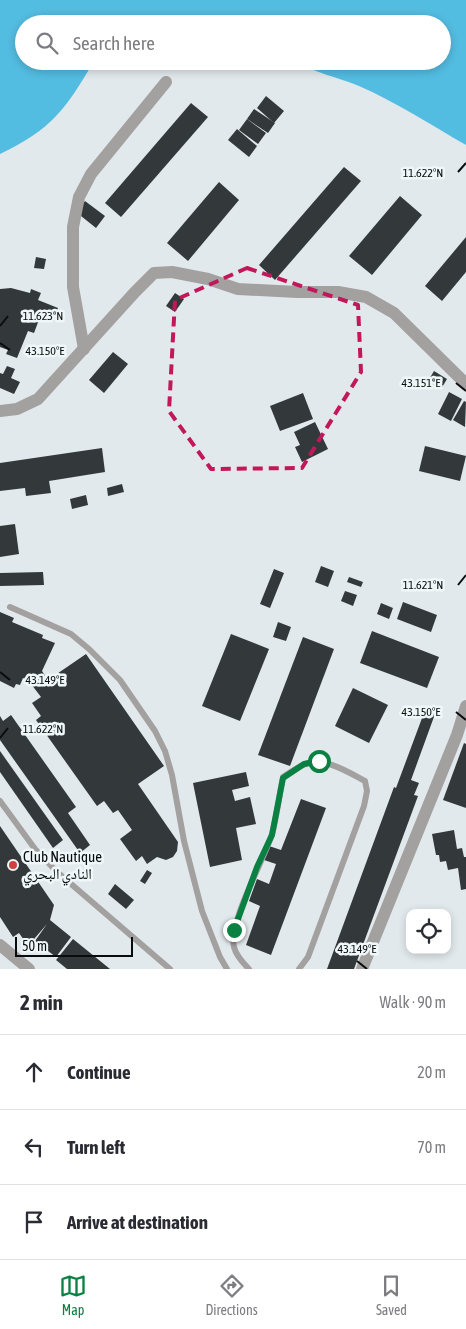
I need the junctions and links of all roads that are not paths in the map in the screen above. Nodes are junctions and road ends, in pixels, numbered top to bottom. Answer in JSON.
{"nodes":[{"id":1,"x":166,"y":82,"type":"dead end"},
{"id":2,"x":84,"y":349,"type":"junction"},
{"id":3,"x":466,"y":384,"type":"edge"},
{"id":4,"x":0,"y":411,"type":"edge"},
{"id":5,"x":10,"y":606,"type":"dead end"},
{"id":6,"x":466,"y":706,"type":"edge"},
{"id":7,"x":0,"y":801,"type":"edge"},
{"id":8,"x":0,"y":945,"type":"edge"},
{"id":9,"x":29,"y":969,"type":"edge"},
{"id":10,"x":170,"y":969,"type":"edge"},
{"id":11,"x":227,"y":969,"type":"edge"},
{"id":12,"x":250,"y":969,"type":"edge"},
{"id":13,"x":298,"y":969,"type":"edge"},
{"id":14,"x":362,"y":969,"type":"edge"}],
"edges":[{"from":1,"to":2,"type":"street"},
{"from":2,"to":3,"type":"street"},
{"from":2,"to":4,"type":"street"},
{"from":5,"to":11,"type":"lane"},
{"from":6,"to":14,"type":"street"},
{"from":7,"to":10,"type":"lane"},
{"from":8,"to":9,"type":"street"},
{"from":12,"to":13,"type":"lane"}]}
